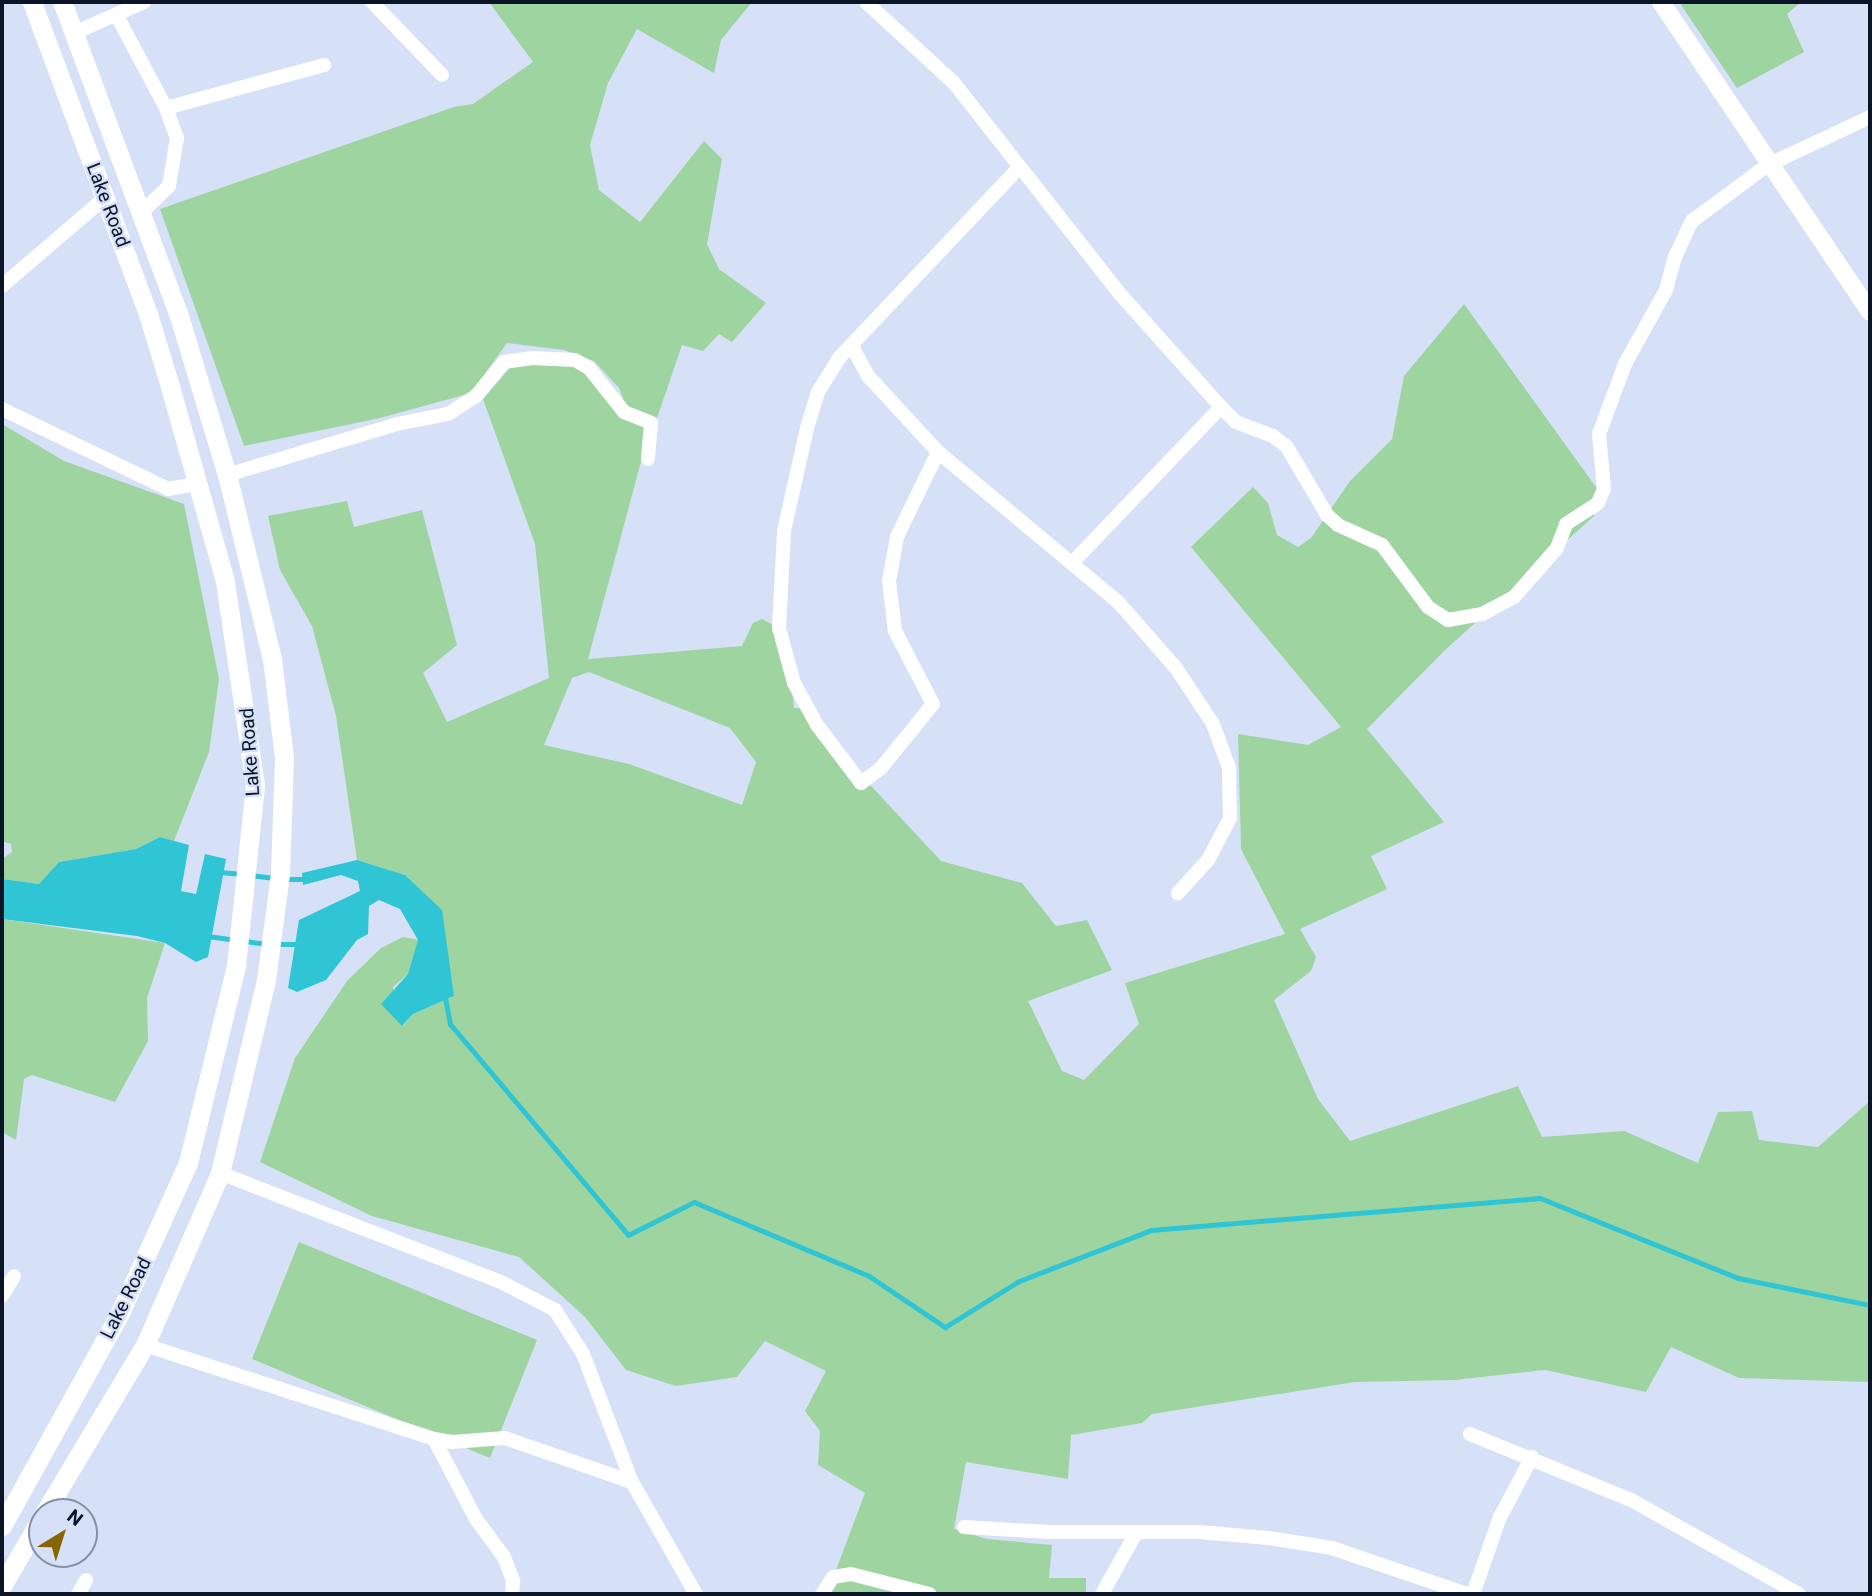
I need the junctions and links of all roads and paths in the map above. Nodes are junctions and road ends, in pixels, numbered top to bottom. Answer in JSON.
{"nodes":[{"id":1,"x":32,"y":2,"type":"edge"},
{"id":2,"x":62,"y":2,"type":"edge"},
{"id":3,"x":144,"y":2,"type":"edge"},
{"id":4,"x":372,"y":2,"type":"edge"},
{"id":5,"x":866,"y":2,"type":"edge"},
{"id":6,"x":1661,"y":2,"type":"edge"},
{"id":7,"x":117,"y":16,"type":"junction"},
{"id":8,"x":74,"y":33,"type":"junction"},
{"id":9,"x":324,"y":65,"type":"dead end"},
{"id":10,"x":442,"y":75,"type":"dead end"},
{"id":11,"x":166,"y":108,"type":"junction"},
{"id":12,"x":1870,"y":117,"type":"edge"},
{"id":13,"x":1768,"y":164,"type":"junction"},
{"id":14,"x":1018,"y":169,"type":"junction"},
{"id":15,"x":106,"y":197,"type":"junction"},
{"id":16,"x":141,"y":213,"type":"junction"},
{"id":17,"x":2,"y":286,"type":"edge"},
{"id":18,"x":1870,"y":312,"type":"edge"},
{"id":19,"x":851,"y":345,"type":"junction"},
{"id":20,"x":1221,"y":407,"type":"junction"},
{"id":21,"x":2,"y":409,"type":"edge"},
{"id":22,"x":937,"y":452,"type":"junction"},
{"id":23,"x":648,"y":459,"type":"dead end"},
{"id":24,"x":226,"y":475,"type":"junction"},
{"id":25,"x":196,"y":484,"type":"junction"},
{"id":26,"x":1073,"y":562,"type":"junction"},
{"id":27,"x":1178,"y":893,"type":"dead end"},
{"id":28,"x":220,"y":1173,"type":"junction"},
{"id":29,"x":14,"y":1276,"type":"dead end"},
{"id":30,"x":2,"y":1296,"type":"edge"},
{"id":31,"x":145,"y":1345,"type":"junction"},
{"id":32,"x":1470,"y":1434,"type":"dead end"},
{"id":33,"x":434,"y":1439,"type":"junction"},
{"id":34,"x":1532,"y":1457,"type":"junction"},
{"id":35,"x":632,"y":1482,"type":"junction"},
{"id":36,"x":53,"y":1498,"type":"edge"},
{"id":37,"x":2,"y":1526,"type":"edge"},
{"id":38,"x":964,"y":1527,"type":"dead end"},
{"id":39,"x":1136,"y":1533,"type":"junction"},
{"id":40,"x":28,"y":1541,"type":"edge"},
{"id":41,"x":86,"y":1580,"type":"dead end"},
{"id":42,"x":2,"y":1586,"type":"edge"},
{"id":43,"x":78,"y":1594,"type":"edge"},
{"id":44,"x":512,"y":1594,"type":"edge"},
{"id":45,"x":696,"y":1594,"type":"edge"},
{"id":46,"x":822,"y":1594,"type":"edge"},
{"id":47,"x":929,"y":1594,"type":"edge"},
{"id":48,"x":1102,"y":1594,"type":"edge"},
{"id":49,"x":1467,"y":1594,"type":"edge"},
{"id":50,"x":1473,"y":1594,"type":"edge"},
{"id":51,"x":1799,"y":1594,"type":"edge"}],
"edges":[{"from":1,"to":15,"type":"main road","name":"Lake Road"},
{"from":2,"to":8,"type":"main road","name":"Lake Road"},
{"from":3,"to":7,"type":"street"},
{"from":4,"to":10,"type":"street"},
{"from":5,"to":14,"type":"street"},
{"from":6,"to":13,"type":"street"},
{"from":7,"to":8,"type":"street"},
{"from":7,"to":11,"type":"street"},
{"from":8,"to":16,"type":"main road","name":"Lake Road"},
{"from":9,"to":11,"type":"street"},
{"from":11,"to":16,"type":"street"},
{"from":12,"to":13,"type":"street"},
{"from":13,"to":18,"type":"street"},
{"from":13,"to":20,"type":"street"},
{"from":14,"to":19,"type":"street"},
{"from":14,"to":20,"type":"street"},
{"from":15,"to":17,"type":"street"},
{"from":15,"to":25,"type":"main road","name":"Lake Road"},
{"from":16,"to":24,"type":"main road","name":"Lake Road"},
{"from":19,"to":22,"type":"street"},
{"from":19,"to":22,"type":"street"},
{"from":20,"to":26,"type":"street"},
{"from":21,"to":25,"type":"street"},
{"from":22,"to":26,"type":"street"},
{"from":23,"to":24,"type":"street"},
{"from":24,"to":28,"type":"main road","name":"Lake Road"},
{"from":25,"to":37,"type":"main road","name":"Lake Road"},
{"from":26,"to":27,"type":"street"},
{"from":28,"to":31,"type":"main road","name":"Lake Road"},
{"from":28,"to":35,"type":"street"},
{"from":29,"to":30,"type":"street"},
{"from":31,"to":33,"type":"street"},
{"from":31,"to":36,"type":"main road","name":"Lake Road"},
{"from":32,"to":34,"type":"street"},
{"from":33,"to":35,"type":"street"},
{"from":33,"to":44,"type":"street"},
{"from":34,"to":50,"type":"street"},
{"from":34,"to":51,"type":"street"},
{"from":35,"to":45,"type":"street"},
{"from":38,"to":39,"type":"street"},
{"from":39,"to":48,"type":"street"},
{"from":39,"to":49,"type":"street"},
{"from":40,"to":42,"type":"main road"},
{"from":41,"to":43,"type":"street"},
{"from":46,"to":47,"type":"street"}]}
